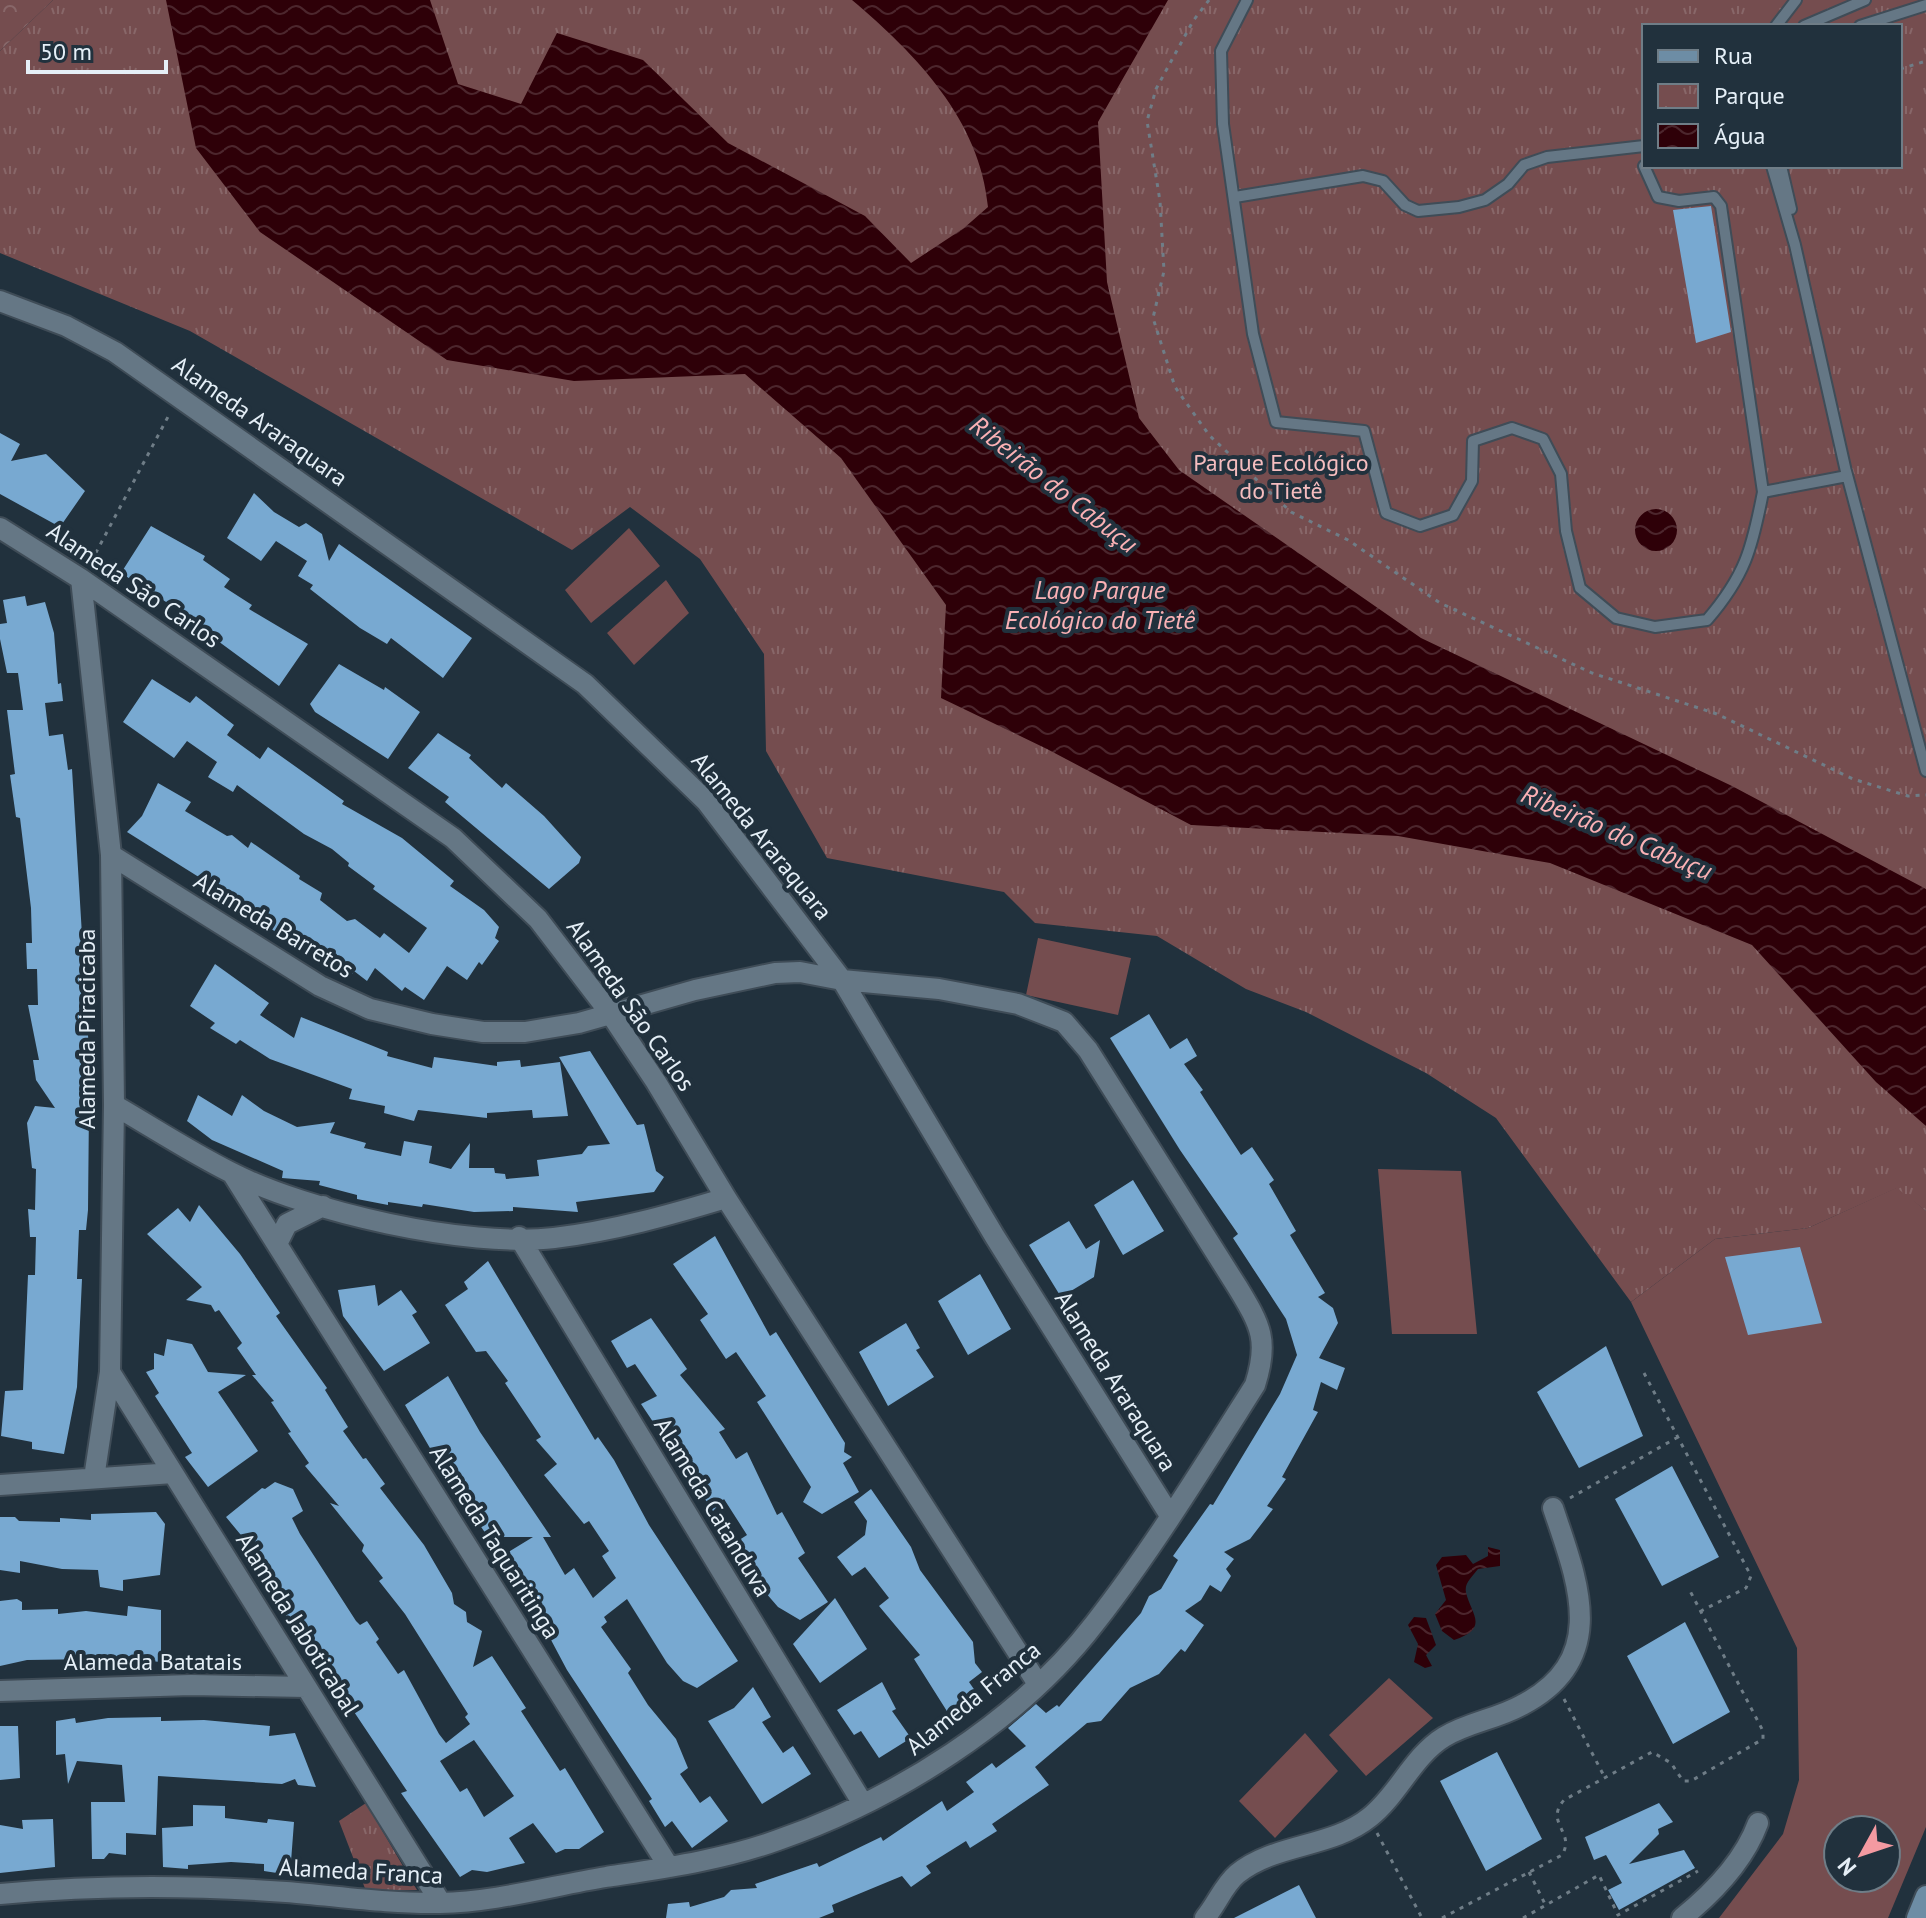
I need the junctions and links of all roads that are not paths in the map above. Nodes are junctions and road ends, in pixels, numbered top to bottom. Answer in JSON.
{"nodes":[{"id":1,"x":1247,"y":0,"type":"edge"},
{"id":2,"x":1796,"y":0,"type":"edge"},
{"id":3,"x":1865,"y":0,"type":"edge"},
{"id":4,"x":1926,"y":5,"type":"edge"},
{"id":5,"x":1778,"y":24,"type":"edge"},
{"id":6,"x":1809,"y":24,"type":"edge"},
{"id":7,"x":1866,"y":24,"type":"edge"},
{"id":8,"x":1642,"y":147,"type":"edge"},
{"id":9,"x":1645,"y":168,"type":"edge"},
{"id":10,"x":1773,"y":168,"type":"edge"},
{"id":11,"x":1781,"y":168,"type":"edge"},
{"id":12,"x":1235,"y":197,"type":"junction"},
{"id":13,"x":0,"y":301,"type":"edge"},
{"id":14,"x":1847,"y":476,"type":"junction"},
{"id":15,"x":1763,"y":492,"type":"junction"},
{"id":16,"x":0,"y":528,"type":"edge"},
{"id":17,"x":81,"y":579,"type":"junction"},
{"id":18,"x":1926,"y":771,"type":"edge"},
{"id":19,"x":111,"y":855,"type":"junction"},
{"id":20,"x":842,"y":980,"type":"junction"},
{"id":21,"x":610,"y":1013,"type":"junction"},
{"id":22,"x":114,"y":1105,"type":"junction"},
{"id":23,"x":232,"y":1173,"type":"junction"},
{"id":24,"x":726,"y":1198,"type":"junction"},
{"id":25,"x":323,"y":1206,"type":"junction"},
{"id":26,"x":519,"y":1237,"type":"junction"},
{"id":27,"x":277,"y":1244,"type":"junction"},
{"id":28,"x":110,"y":1372,"type":"junction"},
{"id":29,"x":173,"y":1473,"type":"junction"},
{"id":30,"x":94,"y":1478,"type":"junction"},
{"id":31,"x":0,"y":1485,"type":"edge"},
{"id":32,"x":1553,"y":1508,"type":"road end"},
{"id":33,"x":1169,"y":1514,"type":"junction"},
{"id":34,"x":1038,"y":1684,"type":"junction"},
{"id":35,"x":306,"y":1687,"type":"junction"},
{"id":36,"x":0,"y":1691,"type":"edge"},
{"id":37,"x":863,"y":1804,"type":"junction"},
{"id":38,"x":1758,"y":1823,"type":"dead end"},
{"id":39,"x":669,"y":1867,"type":"junction"},
{"id":40,"x":0,"y":1894,"type":"edge"},
{"id":41,"x":1926,"y":1896,"type":"edge"},
{"id":42,"x":441,"y":1903,"type":"junction"},
{"id":43,"x":1205,"y":1918,"type":"edge"},
{"id":44,"x":1682,"y":1918,"type":"edge"},
{"id":45,"x":1917,"y":1918,"type":"edge"}],
"edges":[{"from":1,"to":12,"type":"lane"},
{"from":2,"to":5,"type":"lane"},
{"from":3,"to":6,"type":"lane"},
{"from":4,"to":7,"type":"lane"},
{"from":8,"to":12,"type":"lane"},
{"from":9,"to":15,"type":"lane"},
{"from":10,"to":14,"type":"lane"},
{"from":11,"to":14,"type":"lane"},
{"from":12,"to":15,"type":"lane"},
{"from":13,"to":20,"type":"street","name":"Alameda Araraquara"},
{"from":14,"to":15,"type":"lane"},
{"from":14,"to":18,"type":"lane"},
{"from":16,"to":17,"type":"street","name":"Alameda São Carlos"},
{"from":17,"to":19,"type":"street","name":"Alameda Piracicaba"},
{"from":17,"to":21,"type":"street","name":"Alameda São Carlos"},
{"from":19,"to":21,"type":"street","name":"Alameda Barretos"},
{"from":19,"to":22,"type":"street","name":"Alameda Piracicaba"},
{"from":20,"to":21,"type":"street","name":"Alameda Barretos"},
{"from":20,"to":33,"type":"street","name":"Alameda Araraquara"},
{"from":20,"to":33,"type":"street","name":"Alameda Franca"},
{"from":21,"to":24,"type":"street","name":"Alameda São Carlos"},
{"from":22,"to":23,"type":"street"},
{"from":22,"to":28,"type":"street","name":"Alameda Piracicaba"},
{"from":23,"to":25,"type":"street"},
{"from":23,"to":27,"type":"street","name":"Alameda Taquaritinga"},
{"from":24,"to":26,"type":"street"},
{"from":24,"to":34,"type":"street","name":"Alameda São Carlos"},
{"from":25,"to":26,"type":"street"},
{"from":25,"to":27,"type":"street"},
{"from":26,"to":37,"type":"street","name":"Alameda Catanduva"},
{"from":27,"to":39,"type":"street","name":"Alameda Taquaritinga"},
{"from":28,"to":29,"type":"street","name":"Alameda Jaboticabal"},
{"from":28,"to":30,"type":"street","name":"Alameda Piracicaba"},
{"from":29,"to":30,"type":"street"},
{"from":29,"to":35,"type":"street","name":"Alameda Jaboticabal"},
{"from":30,"to":31,"type":"street"},
{"from":32,"to":43,"type":"street"},
{"from":33,"to":34,"type":"street","name":"Alameda Franca"},
{"from":34,"to":37,"type":"street","name":"Alameda Franca"},
{"from":35,"to":36,"type":"street","name":"Alameda Batatais"},
{"from":35,"to":42,"type":"street","name":"Alameda Jaboticabal"},
{"from":37,"to":39,"type":"street","name":"Alameda Franca"},
{"from":38,"to":44,"type":"street"},
{"from":39,"to":42,"type":"street","name":"Alameda Franca"},
{"from":40,"to":42,"type":"street","name":"Alameda Franca"},
{"from":41,"to":45,"type":"main road"}]}
